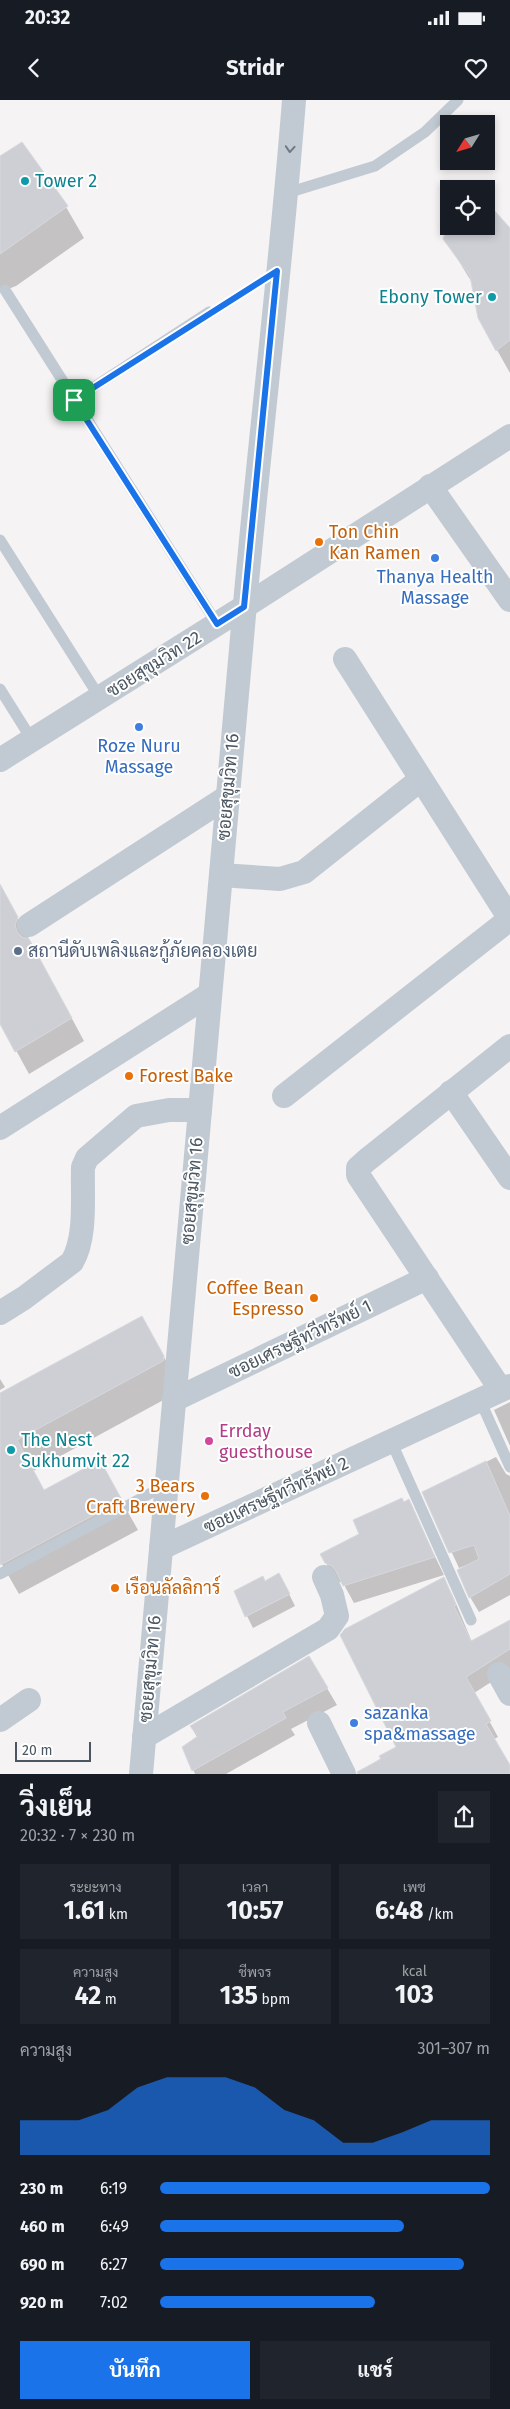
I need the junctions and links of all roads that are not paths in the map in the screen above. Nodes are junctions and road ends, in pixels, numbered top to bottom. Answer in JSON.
{"nodes":[{"id":1,"x":294,"y":100,"type":"edge"},
{"id":2,"x":458,"y":100,"type":"edge"},
{"id":3,"x":287,"y":193,"type":"junction"},
{"id":4,"x":4,"y":290,"type":"dead end"},
{"id":5,"x":209,"y":312,"type":"road end"},
{"id":6,"x":74,"y":400,"type":"junction"},
{"id":7,"x":510,"y":436,"type":"edge"},
{"id":8,"x":430,"y":486,"type":"junction"},
{"id":9,"x":0,"y":540,"type":"edge"},
{"id":10,"x":510,"y":600,"type":"edge"},
{"id":11,"x":244,"y":607,"type":"junction"},
{"id":12,"x":217,"y":624,"type":"junction"},
{"id":13,"x":345,"y":659,"type":"dead end"},
{"id":14,"x":0,"y":689,"type":"edge"},
{"id":15,"x":100,"y":698,"type":"junction"},
{"id":16,"x":32,"y":740,"type":"junction"},
{"id":17,"x":0,"y":760,"type":"edge"},
{"id":18,"x":420,"y":780,"type":"junction"},
{"id":19,"x":227,"y":797,"type":"junction"},
{"id":20,"x":221,"y":875,"type":"junction"},
{"id":21,"x":510,"y":919,"type":"edge"},
{"id":22,"x":30,"y":925,"type":"dead end"},
{"id":23,"x":210,"y":994,"type":"junction"},
{"id":24,"x":510,"y":1046,"type":"edge"},
{"id":25,"x":452,"y":1092,"type":"junction"},
{"id":26,"x":284,"y":1096,"type":"dead end"},
{"id":27,"x":200,"y":1110,"type":"junction"},
{"id":28,"x":0,"y":1128,"type":"edge"},
{"id":29,"x":510,"y":1178,"type":"edge"},
{"id":30,"x":426,"y":1278,"type":"junction"},
{"id":31,"x":0,"y":1313,"type":"edge"},
{"id":32,"x":506,"y":1388,"type":"edge"},
{"id":33,"x":174,"y":1400,"type":"junction"},
{"id":34,"x":480,"y":1400,"type":"junction"},
{"id":35,"x":391,"y":1441,"type":"junction"},
{"id":36,"x":510,"y":1467,"type":"edge"},
{"id":37,"x":166,"y":1484,"type":"junction"},
{"id":38,"x":161,"y":1548,"type":"junction"},
{"id":39,"x":0,"y":1574,"type":"edge"},
{"id":40,"x":324,"y":1577,"type":"dead end"},
{"id":41,"x":471,"y":1620,"type":"dead end"},
{"id":42,"x":29,"y":1700,"type":"dead end"},
{"id":43,"x":0,"y":1720,"type":"edge"},
{"id":44,"x":319,"y":1723,"type":"dead end"},
{"id":45,"x":144,"y":1737,"type":"junction"},
{"id":46,"x":141,"y":1774,"type":"edge"},
{"id":47,"x":344,"y":1774,"type":"edge"}],
"edges":[{"from":1,"to":3,"type":"street","name":"ซอยสุขุมวิท 16","one_way":true},
{"from":2,"to":3,"type":"lane"},
{"from":3,"to":11,"type":"street","name":"ซอยสุขุมวิท 16"},
{"from":4,"to":6,"type":"lane"},
{"from":5,"to":6,"type":"lane"},
{"from":6,"to":12,"type":"lane"},
{"from":7,"to":8,"type":"street","name":"ซอยสุขุมวิท 22"},
{"from":8,"to":10,"type":"street"},
{"from":8,"to":11,"type":"street","name":"ซอยสุขุมวิท 22"},
{"from":9,"to":15,"type":"lane"},
{"from":11,"to":12,"type":"street","name":"ซอยสุขุมวิท 22"},
{"from":11,"to":19,"type":"street","name":"ซอยสุขุมวิท 16"},
{"from":12,"to":15,"type":"street","name":"ซอยสุขุมวิท 22"},
{"from":13,"to":18,"type":"street"},
{"from":14,"to":16,"type":"lane"},
{"from":15,"to":16,"type":"street","name":"ซอยสุขุมวิท 22"},
{"from":16,"to":17,"type":"street","name":"ซอยสุขุมวิท 22"},
{"from":18,"to":20,"type":"street"},
{"from":18,"to":21,"type":"street"},
{"from":19,"to":20,"type":"street","name":"ซอยสุขุมวิท 16"},
{"from":19,"to":22,"type":"street"},
{"from":20,"to":23,"type":"street","name":"ซอยสุขุมวิท 16"},
{"from":21,"to":26,"type":"street"},
{"from":23,"to":27,"type":"street","name":"ซอยสุขุมวิท 16"},
{"from":23,"to":28,"type":"street"},
{"from":24,"to":25,"type":"street"},
{"from":25,"to":29,"type":"street"},
{"from":25,"to":30,"type":"street"},
{"from":27,"to":31,"type":"street"},
{"from":27,"to":33,"type":"street","name":"ซอยสุขุมวิท 16"},
{"from":30,"to":32,"type":"street"},
{"from":30,"to":33,"type":"street","name":"ซอยเศรษฐีทวีทรัพย์ 1"},
{"from":32,"to":34,"type":"street","name":"ซอยเศรษฐีทวีทรัพย์ 2"},
{"from":33,"to":37,"type":"street","name":"ซอยสุขุมวิท 16"},
{"from":34,"to":35,"type":"street","name":"ซอยเศรษฐีทวีทรัพย์ 2"},
{"from":34,"to":36,"type":"lane"},
{"from":35,"to":38,"type":"street","name":"ซอยเศรษฐีทวีทรัพย์ 2"},
{"from":35,"to":41,"type":"lane"},
{"from":37,"to":38,"type":"street","name":"ซอยสุขุมวิท 16"},
{"from":37,"to":39,"type":"lane"},
{"from":38,"to":45,"type":"street","name":"ซอยสุขุมวิท 16"},
{"from":40,"to":45,"type":"street"},
{"from":42,"to":43,"type":"street"},
{"from":44,"to":47,"type":"street"},
{"from":45,"to":46,"type":"street","name":"ซอยสุขุมวิท 16"}]}
